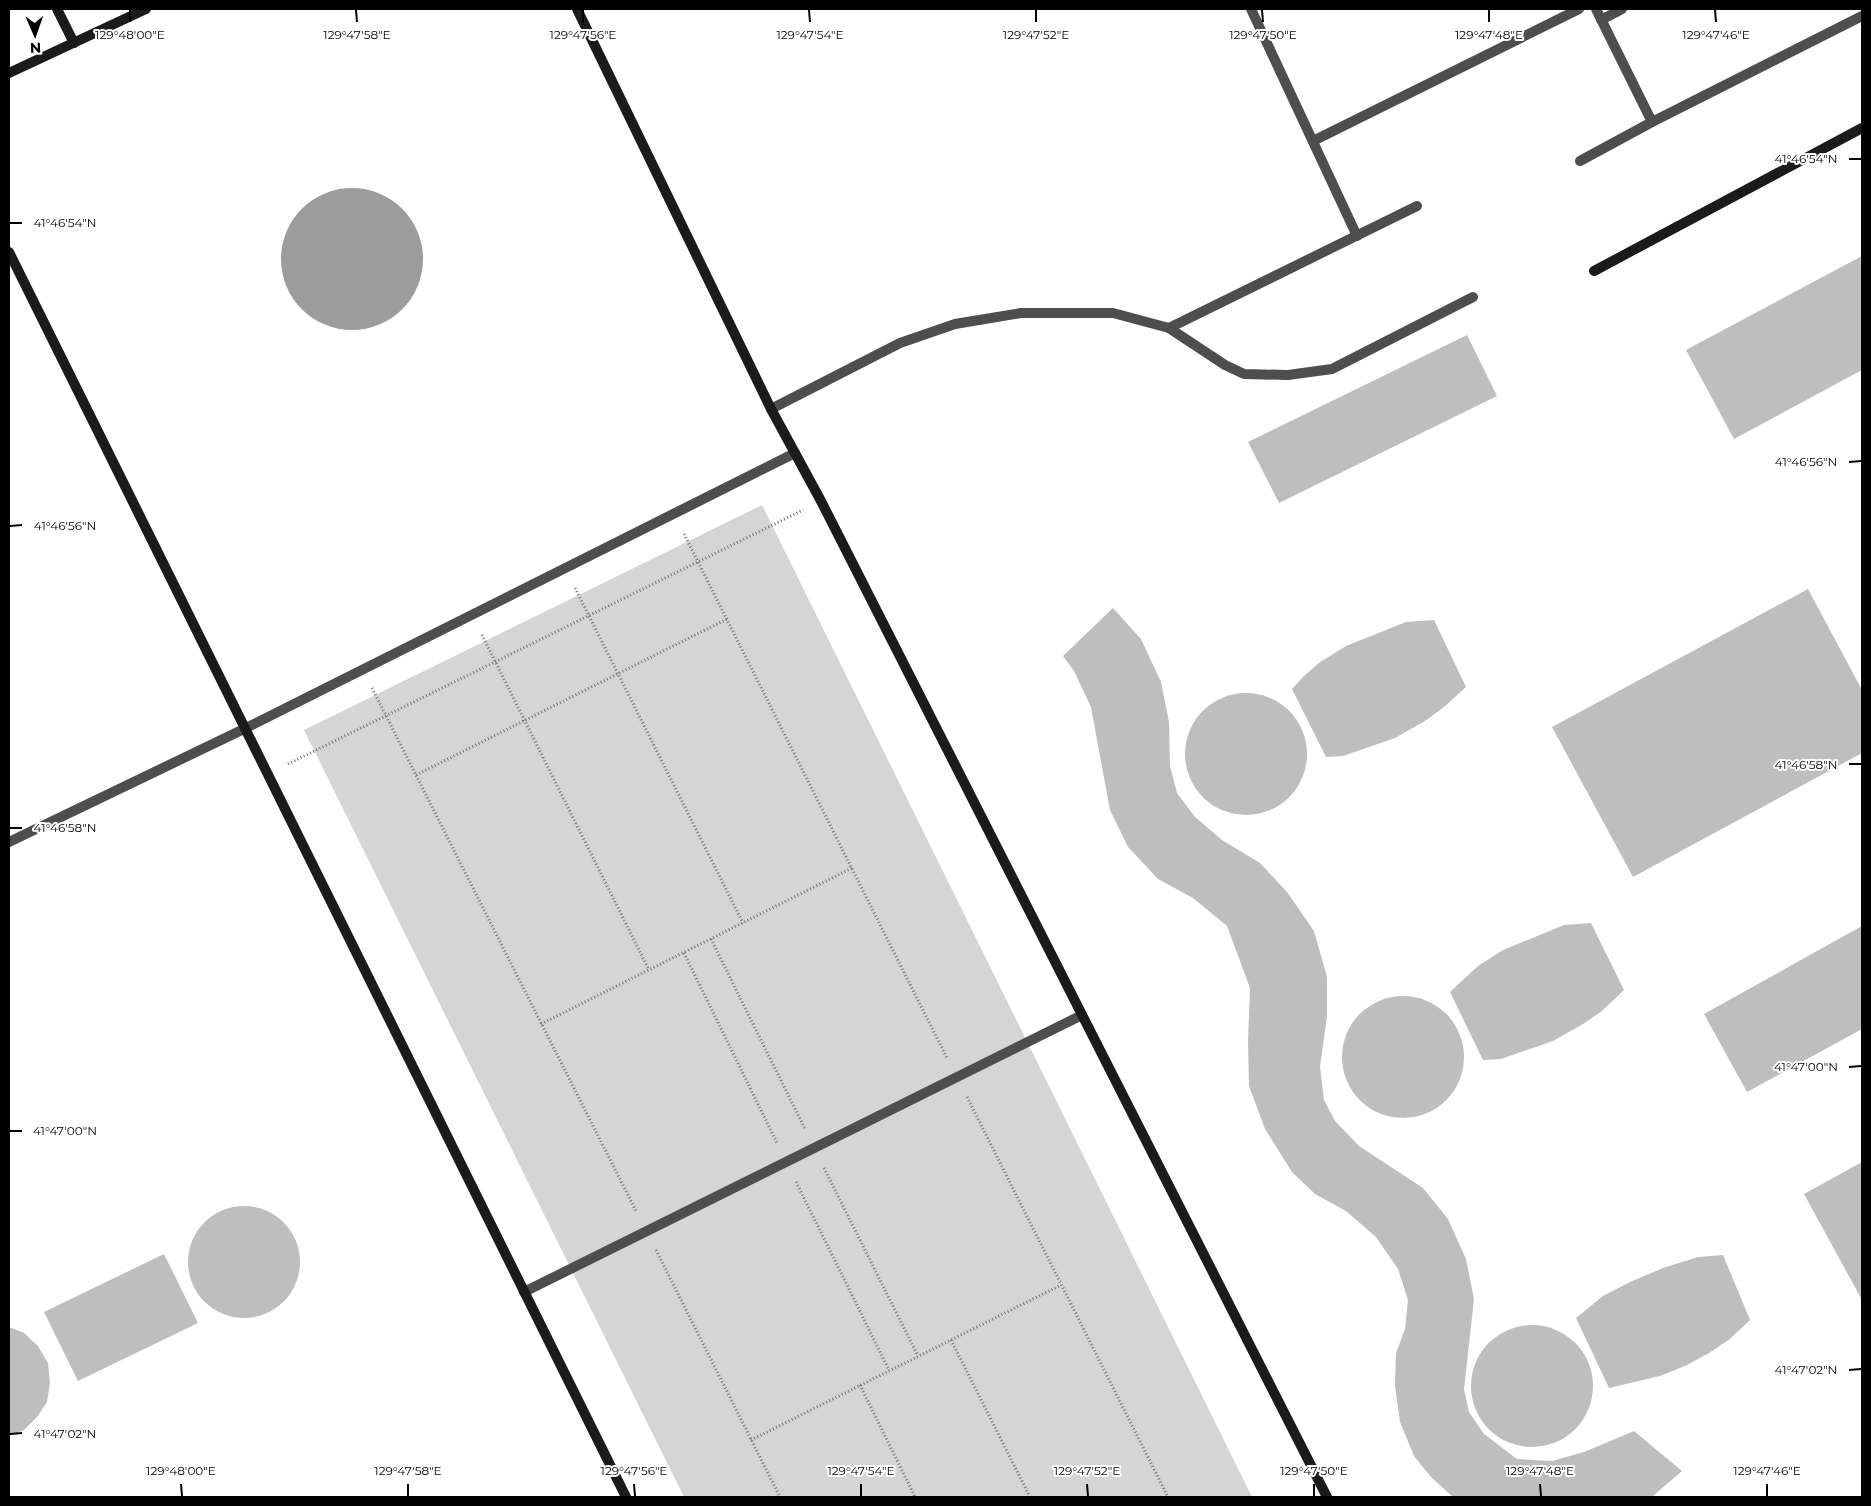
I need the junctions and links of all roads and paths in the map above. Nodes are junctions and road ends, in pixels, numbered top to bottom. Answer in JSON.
{"nodes":[{"id":1,"x":57,"y":9,"type":"edge"},
{"id":2,"x":146,"y":9,"type":"edge"},
{"id":3,"x":577,"y":9,"type":"edge"},
{"id":4,"x":1251,"y":9,"type":"edge"},
{"id":5,"x":1579,"y":9,"type":"edge"},
{"id":6,"x":1596,"y":9,"type":"edge"},
{"id":7,"x":1622,"y":9,"type":"edge"},
{"id":8,"x":1862,"y":16,"type":"edge"},
{"id":9,"x":1601,"y":20,"type":"junction"},
{"id":10,"x":74,"y":43,"type":"junction"},
{"id":11,"x":9,"y":73,"type":"edge"},
{"id":12,"x":1652,"y":122,"type":"junction"},
{"id":13,"x":1862,"y":128,"type":"edge"},
{"id":14,"x":1313,"y":141,"type":"junction"},
{"id":15,"x":1580,"y":161,"type":"dead end"},
{"id":16,"x":1417,"y":206,"type":"dead end"},
{"id":17,"x":1358,"y":236,"type":"junction"},
{"id":18,"x":9,"y":252,"type":"edge"},
{"id":19,"x":1594,"y":271,"type":"dead end"},
{"id":20,"x":1473,"y":297,"type":"dead end"},
{"id":21,"x":1169,"y":328,"type":"junction"},
{"id":22,"x":772,"y":409,"type":"junction"},
{"id":23,"x":795,"y":452,"type":"junction"},
{"id":24,"x":821,"y":501,"type":"junction"},
{"id":25,"x":674,"y":513,"type":"junction"},
{"id":26,"x":698,"y":562,"type":"junction"},
{"id":27,"x":565,"y":567,"type":"junction"},
{"id":28,"x":472,"y":614,"type":"junction"},
{"id":29,"x":589,"y":616,"type":"junction"},
{"id":30,"x":728,"y":619,"type":"junction"},
{"id":31,"x":496,"y":662,"type":"junction"},
{"id":32,"x":363,"y":669,"type":"junction"},
{"id":33,"x":618,"y":673,"type":"junction"},
{"id":34,"x":386,"y":715,"type":"junction"},
{"id":35,"x":525,"y":720,"type":"junction"},
{"id":36,"x":246,"y":728,"type":"junction"},
{"id":37,"x":268,"y":774,"type":"junction"},
{"id":38,"x":416,"y":775,"type":"junction"},
{"id":39,"x":9,"y":842,"type":"edge"},
{"id":40,"x":852,"y":868,"type":"junction"},
{"id":41,"x":743,"y":923,"type":"junction"},
{"id":42,"x":649,"y":970,"type":"junction"},
{"id":43,"x":1082,"y":1015,"type":"junction"},
{"id":44,"x":541,"y":1024,"type":"junction"},
{"id":45,"x":957,"y":1077,"type":"junction"},
{"id":46,"x":646,"y":1231,"type":"junction"},
{"id":47,"x":1061,"y":1285,"type":"junction"},
{"id":48,"x":524,"y":1292,"type":"junction"},
{"id":49,"x":951,"y":1340,"type":"junction"},
{"id":50,"x":860,"y":1385,"type":"junction"},
{"id":51,"x":751,"y":1440,"type":"junction"},
{"id":52,"x":626,"y":1497,"type":"edge"},
{"id":53,"x":780,"y":1497,"type":"edge"},
{"id":54,"x":915,"y":1497,"type":"edge"},
{"id":55,"x":1030,"y":1497,"type":"edge"},
{"id":56,"x":1168,"y":1497,"type":"edge"},
{"id":57,"x":1327,"y":1497,"type":"edge"}],
"edges":[{"from":1,"to":10,"type":"street"},
{"from":2,"to":10,"type":"street"},
{"from":3,"to":22,"type":"street"},
{"from":4,"to":14,"type":"street"},
{"from":5,"to":14,"type":"street"},
{"from":6,"to":9,"type":"street"},
{"from":7,"to":9,"type":"street"},
{"from":8,"to":12,"type":"street"},
{"from":9,"to":12,"type":"street"},
{"from":10,"to":11,"type":"street"},
{"from":12,"to":15,"type":"street"},
{"from":13,"to":19,"type":"street"},
{"from":14,"to":17,"type":"street"},
{"from":16,"to":17,"type":"street"},
{"from":17,"to":21,"type":"street"},
{"from":18,"to":36,"type":"street"},
{"from":20,"to":21,"type":"street"},
{"from":21,"to":22,"type":"street"},
{"from":22,"to":23,"type":"street"},
{"from":23,"to":24,"type":"street"},
{"from":23,"to":25,"type":"street"},
{"from":24,"to":26,"type":"path"},
{"from":24,"to":43,"type":"street"},
{"from":25,"to":26,"type":"path"},
{"from":25,"to":27,"type":"street"},
{"from":26,"to":29,"type":"path"},
{"from":26,"to":30,"type":"path"},
{"from":27,"to":28,"type":"street"},
{"from":27,"to":29,"type":"path"},
{"from":28,"to":31,"type":"path"},
{"from":28,"to":32,"type":"street"},
{"from":29,"to":31,"type":"path"},
{"from":29,"to":33,"type":"path"},
{"from":30,"to":33,"type":"path"},
{"from":30,"to":40,"type":"path"},
{"from":31,"to":34,"type":"path"},
{"from":31,"to":35,"type":"path"},
{"from":32,"to":34,"type":"path"},
{"from":32,"to":36,"type":"street"},
{"from":33,"to":35,"type":"path"},
{"from":33,"to":41,"type":"path"},
{"from":34,"to":37,"type":"path"},
{"from":34,"to":38,"type":"path"},
{"from":35,"to":38,"type":"path"},
{"from":35,"to":42,"type":"path"},
{"from":36,"to":37,"type":"street"},
{"from":36,"to":39,"type":"street"},
{"from":37,"to":48,"type":"street"},
{"from":38,"to":44,"type":"path"},
{"from":40,"to":41,"type":"path"},
{"from":40,"to":45,"type":"path"},
{"from":41,"to":42,"type":"path"},
{"from":42,"to":44,"type":"path"},
{"from":43,"to":45,"type":"street"},
{"from":43,"to":57,"type":"street"},
{"from":44,"to":46,"type":"path"},
{"from":45,"to":46,"type":"street"},
{"from":45,"to":47,"type":"path"},
{"from":46,"to":48,"type":"street"},
{"from":46,"to":51,"type":"path"},
{"from":47,"to":49,"type":"path"},
{"from":47,"to":56,"type":"path"},
{"from":48,"to":52,"type":"street"},
{"from":49,"to":50,"type":"path"},
{"from":49,"to":55,"type":"path"},
{"from":50,"to":51,"type":"path"},
{"from":50,"to":54,"type":"path"},
{"from":51,"to":53,"type":"path"}]}
